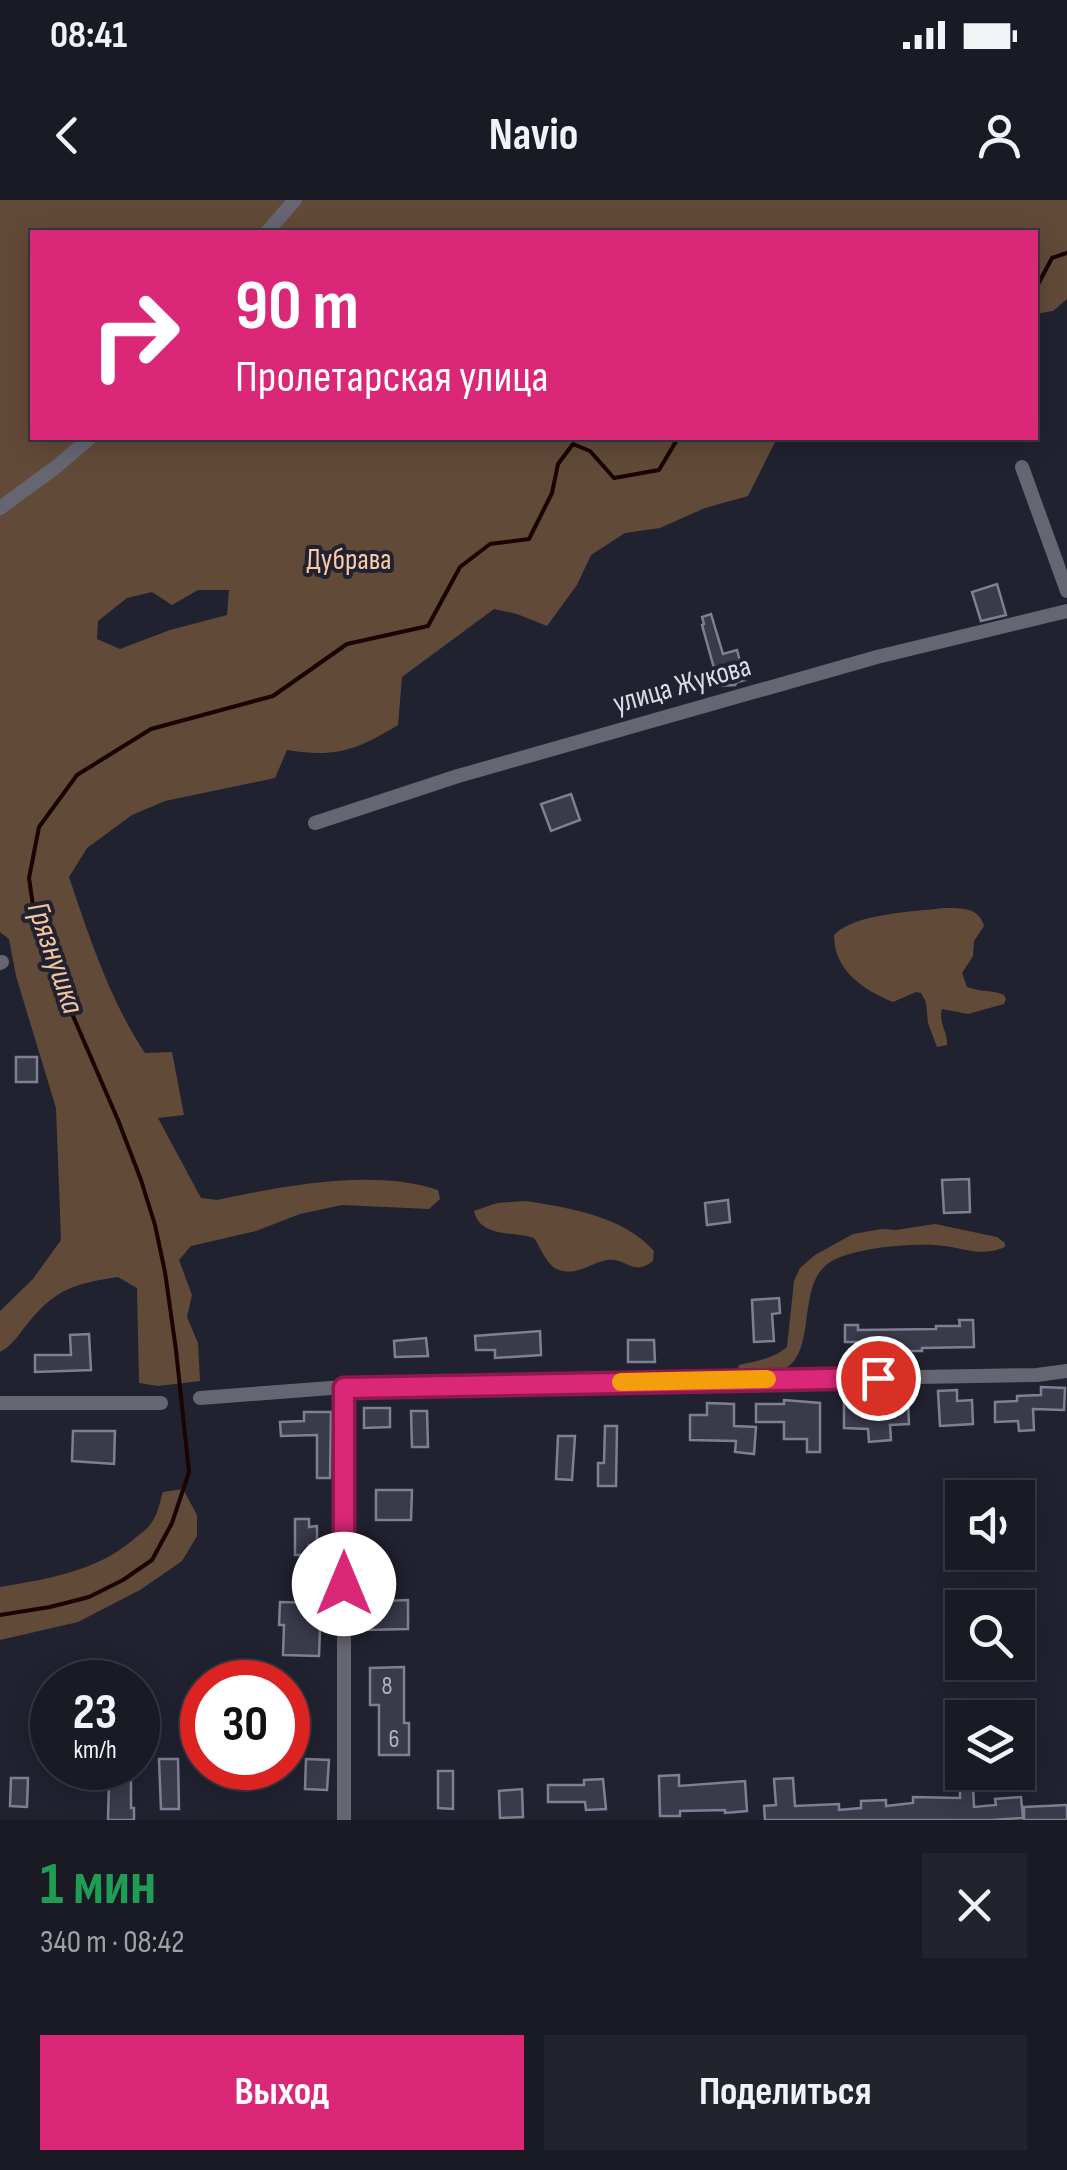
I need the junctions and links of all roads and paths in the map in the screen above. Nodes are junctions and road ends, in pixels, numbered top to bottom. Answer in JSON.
{"nodes":[{"id":1,"x":295,"y":200,"type":"edge"},
{"id":2,"x":269,"y":230,"type":"edge"},
{"id":3,"x":88,"y":440,"type":"edge"},
{"id":4,"x":1022,"y":467,"type":"dead end"},
{"id":5,"x":0,"y":508,"type":"edge"},
{"id":6,"x":1067,"y":591,"type":"edge"},
{"id":7,"x":1067,"y":612,"type":"edge"},
{"id":8,"x":315,"y":823,"type":"dead end"},
{"id":9,"x":1067,"y":1372,"type":"edge"},
{"id":10,"x":344,"y":1388,"type":"junction"},
{"id":11,"x":200,"y":1398,"type":"dead end"},
{"id":12,"x":0,"y":1402,"type":"edge"},
{"id":13,"x":161,"y":1402,"type":"dead end"},
{"id":14,"x":344,"y":1820,"type":"edge"}],
"edges":[{"from":1,"to":2,"type":"street"},
{"from":3,"to":5,"type":"street"},
{"from":4,"to":6,"type":"street"},
{"from":7,"to":8,"type":"street","name":"улица Жукова"},
{"from":9,"to":10,"type":"street"},
{"from":10,"to":11,"type":"street"},
{"from":10,"to":14,"type":"street"},
{"from":12,"to":13,"type":"street"}]}
